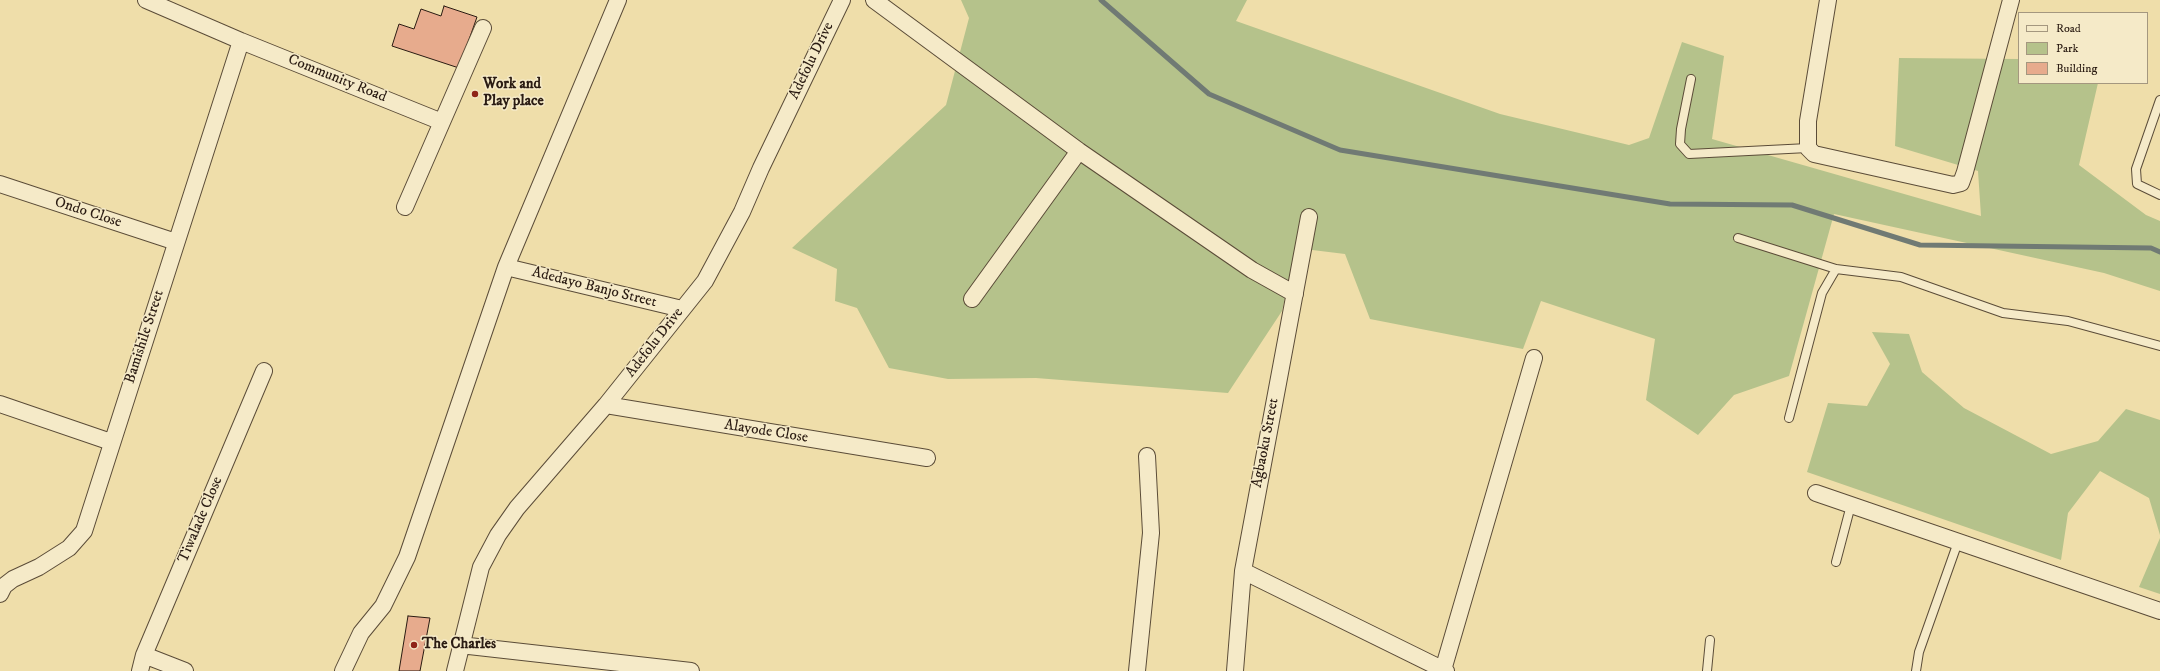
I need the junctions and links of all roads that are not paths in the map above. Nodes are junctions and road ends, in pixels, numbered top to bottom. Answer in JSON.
{"nodes":[{"id":1,"x":146,"y":0,"type":"edge"},
{"id":2,"x":618,"y":0,"type":"edge"},
{"id":3,"x":842,"y":0,"type":"edge"},
{"id":4,"x":874,"y":0,"type":"edge"},
{"id":5,"x":1828,"y":0,"type":"edge"},
{"id":6,"x":2011,"y":0,"type":"edge"},
{"id":7,"x":483,"y":28,"type":"dead end"},
{"id":8,"x":241,"y":41,"type":"junction"},
{"id":9,"x":1691,"y":80,"type":"dead end"},
{"id":10,"x":2160,"y":100,"type":"edge"},
{"id":11,"x":442,"y":122,"type":"junction"},
{"id":12,"x":1808,"y":148,"type":"junction"},
{"id":13,"x":1079,"y":151,"type":"junction"},
{"id":14,"x":0,"y":184,"type":"edge"},
{"id":15,"x":2160,"y":195,"type":"edge"},
{"id":16,"x":405,"y":207,"type":"dead end"},
{"id":17,"x":1310,"y":216,"type":"dead end"},
{"id":18,"x":1738,"y":238,"type":"dead end"},
{"id":19,"x":176,"y":242,"type":"junction"},
{"id":20,"x":506,"y":267,"type":"junction"},
{"id":21,"x":1836,"y":269,"type":"junction"},
{"id":22,"x":1295,"y":294,"type":"junction"},
{"id":23,"x":972,"y":299,"type":"dead end"},
{"id":24,"x":682,"y":309,"type":"junction"},
{"id":25,"x":2160,"y":346,"type":"edge"},
{"id":26,"x":1534,"y":358,"type":"dead end"},
{"id":27,"x":264,"y":371,"type":"dead end"},
{"id":28,"x":0,"y":404,"type":"edge"},
{"id":29,"x":606,"y":405,"type":"junction"},
{"id":30,"x":1789,"y":418,"type":"dead end"},
{"id":31,"x":112,"y":442,"type":"junction"},
{"id":32,"x":1147,"y":456,"type":"dead end"},
{"id":33,"x":927,"y":458,"type":"dead end"},
{"id":34,"x":1816,"y":493,"type":"dead end"},
{"id":35,"x":1851,"y":505,"type":"junction"},
{"id":36,"x":1958,"y":542,"type":"junction"},
{"id":37,"x":1836,"y":562,"type":"dead end"},
{"id":38,"x":1243,"y":571,"type":"junction"},
{"id":39,"x":0,"y":594,"type":"edge"},
{"id":40,"x":2160,"y":610,"type":"edge"},
{"id":41,"x":1710,"y":640,"type":"dead end"},
{"id":42,"x":460,"y":645,"type":"junction"},
{"id":43,"x":144,"y":655,"type":"junction"},
{"id":44,"x":1445,"y":670,"type":"edge"},
{"id":45,"x":140,"y":671,"type":"edge"},
{"id":46,"x":185,"y":671,"type":"edge"},
{"id":47,"x":343,"y":671,"type":"edge"},
{"id":48,"x":455,"y":671,"type":"edge"},
{"id":49,"x":691,"y":671,"type":"edge"},
{"id":50,"x":1137,"y":671,"type":"edge"},
{"id":51,"x":1235,"y":671,"type":"edge"},
{"id":52,"x":1707,"y":671,"type":"edge"},
{"id":53,"x":1916,"y":671,"type":"edge"}],
"edges":[{"from":1,"to":8,"type":"street","name":"Community Road"},
{"from":2,"to":20,"type":"street"},
{"from":3,"to":24,"type":"street","name":"Adefolu Drive"},
{"from":4,"to":13,"type":"street"},
{"from":5,"to":12,"type":"street"},
{"from":6,"to":12,"type":"street"},
{"from":7,"to":11,"type":"street"},
{"from":8,"to":11,"type":"street","name":"Community Road"},
{"from":8,"to":19,"type":"street","name":"Bamishile Street"},
{"from":9,"to":12,"type":"lane"},
{"from":10,"to":15,"type":"lane"},
{"from":11,"to":16,"type":"street"},
{"from":13,"to":22,"type":"street"},
{"from":13,"to":23,"type":"street"},
{"from":14,"to":19,"type":"street","name":"Ondo Close"},
{"from":17,"to":22,"type":"street","name":"Agbaoku Street"},
{"from":18,"to":21,"type":"lane"},
{"from":19,"to":31,"type":"street","name":"Bamishile Street"},
{"from":20,"to":24,"type":"street","name":"Adedayo Banjo Street"},
{"from":20,"to":47,"type":"street"},
{"from":21,"to":25,"type":"lane"},
{"from":21,"to":30,"type":"lane"},
{"from":22,"to":38,"type":"street","name":"Agbaoku Street"},
{"from":24,"to":29,"type":"street","name":"Adefolu Drive"},
{"from":26,"to":44,"type":"street"},
{"from":27,"to":43,"type":"street","name":"Tiwalade Close"},
{"from":28,"to":31,"type":"street"},
{"from":29,"to":33,"type":"street","name":"Alayode Close"},
{"from":29,"to":42,"type":"street","name":"Adefolu Drive"},
{"from":31,"to":39,"type":"street","name":"Bamishile Street"},
{"from":32,"to":50,"type":"street"},
{"from":34,"to":35,"type":"street"},
{"from":35,"to":36,"type":"street"},
{"from":35,"to":37,"type":"lane"},
{"from":36,"to":40,"type":"street"},
{"from":36,"to":53,"type":"lane"},
{"from":38,"to":44,"type":"street"},
{"from":38,"to":51,"type":"street","name":"Agbaoku Street"},
{"from":41,"to":52,"type":"lane"},
{"from":42,"to":48,"type":"street","name":"Adefolu Drive"},
{"from":42,"to":49,"type":"street"},
{"from":43,"to":45,"type":"street","name":"Tiwalade Close"},
{"from":43,"to":46,"type":"street"}]}
